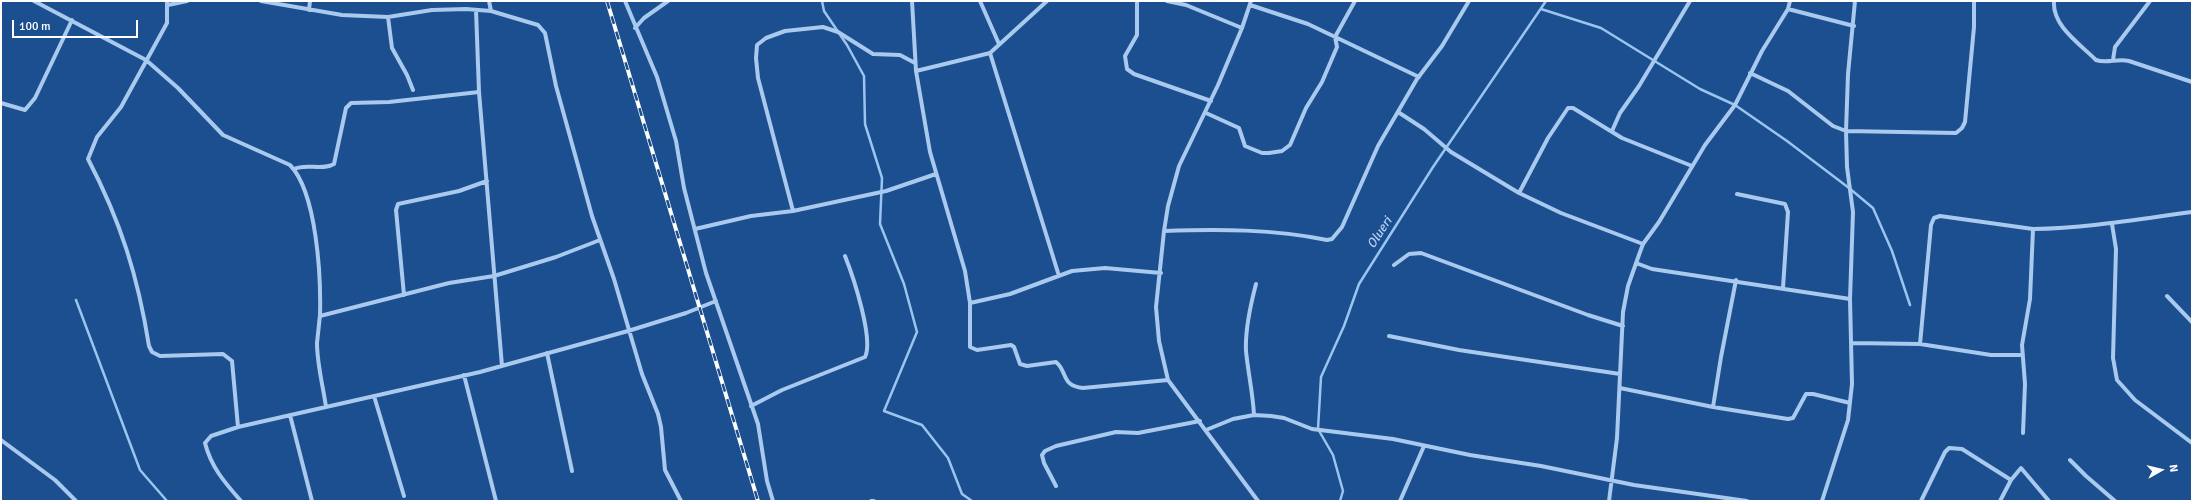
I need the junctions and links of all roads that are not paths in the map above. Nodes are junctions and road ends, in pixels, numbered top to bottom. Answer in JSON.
{"nodes":[{"id":1,"x":34,"y":1,"type":"edge"},
{"id":2,"x":187,"y":1,"type":"edge"},
{"id":3,"x":261,"y":1,"type":"edge"},
{"id":4,"x":310,"y":1,"type":"edge"},
{"id":5,"x":489,"y":1,"type":"edge"},
{"id":6,"x":625,"y":1,"type":"edge"},
{"id":7,"x":668,"y":1,"type":"edge"},
{"id":8,"x":912,"y":1,"type":"edge"},
{"id":9,"x":980,"y":1,"type":"edge"},
{"id":10,"x":1047,"y":1,"type":"edge"},
{"id":11,"x":1138,"y":1,"type":"edge"},
{"id":12,"x":1167,"y":1,"type":"edge"},
{"id":13,"x":1355,"y":1,"type":"edge"},
{"id":14,"x":1470,"y":1,"type":"edge"},
{"id":15,"x":1690,"y":1,"type":"edge"},
{"id":16,"x":1790,"y":1,"type":"edge"},
{"id":17,"x":1855,"y":1,"type":"edge"},
{"id":18,"x":1974,"y":1,"type":"edge"},
{"id":19,"x":2054,"y":1,"type":"edge"},
{"id":20,"x":2150,"y":1,"type":"edge"},
{"id":21,"x":168,"y":3,"type":"edge"},
{"id":22,"x":1250,"y":3,"type":"edge"},
{"id":23,"x":1788,"y":9,"type":"junction"},
{"id":24,"x":309,"y":10,"type":"junction"},
{"id":25,"x":476,"y":10,"type":"junction"},
{"id":26,"x":491,"y":11,"type":"junction"},
{"id":27,"x":388,"y":17,"type":"junction"},
{"id":28,"x":72,"y":20,"type":"junction"},
{"id":29,"x":1854,"y":26,"type":"junction"},
{"id":30,"x":635,"y":28,"type":"junction"},
{"id":31,"x":1242,"y":28,"type":"junction"},
{"id":32,"x":1335,"y":37,"type":"junction"},
{"id":33,"x":999,"y":44,"type":"junction"},
{"id":34,"x":990,"y":53,"type":"junction"},
{"id":35,"x":146,"y":60,"type":"junction"},
{"id":36,"x":2113,"y":60,"type":"junction"},
{"id":37,"x":915,"y":63,"type":"junction"},
{"id":38,"x":916,"y":71,"type":"junction"},
{"id":39,"x":1750,"y":73,"type":"junction"},
{"id":40,"x":1419,"y":77,"type":"junction"},
{"id":41,"x":2192,"y":82,"type":"edge"},
{"id":42,"x":413,"y":90,"type":"dead end"},
{"id":43,"x":479,"y":92,"type":"junction"},
{"id":44,"x":1211,"y":101,"type":"junction"},
{"id":45,"x":1,"y":103,"type":"edge"},
{"id":46,"x":1398,"y":112,"type":"junction"},
{"id":47,"x":1206,"y":113,"type":"junction"},
{"id":48,"x":1612,"y":131,"type":"junction"},
{"id":49,"x":1846,"y":131,"type":"junction"},
{"id":50,"x":1692,"y":166,"type":"junction"},
{"id":51,"x":294,"y":169,"type":"junction"},
{"id":52,"x":936,"y":174,"type":"junction"},
{"id":53,"x":487,"y":181,"type":"junction"},
{"id":54,"x":1519,"y":193,"type":"junction"},
{"id":55,"x":1737,"y":194,"type":"dead end"},
{"id":56,"x":793,"y":211,"type":"junction"},
{"id":57,"x":2192,"y":212,"type":"edge"},
{"id":58,"x":2112,"y":224,"type":"junction"},
{"id":59,"x":695,"y":229,"type":"junction"},
{"id":60,"x":2033,"y":229,"type":"junction"},
{"id":61,"x":1164,"y":231,"type":"junction"},
{"id":62,"x":600,"y":240,"type":"junction"},
{"id":63,"x":1643,"y":244,"type":"junction"},
{"id":64,"x":845,"y":256,"type":"dead end"},
{"id":65,"x":1636,"y":263,"type":"junction"},
{"id":66,"x":1394,"y":265,"type":"dead end"},
{"id":67,"x":1161,"y":273,"type":"junction"},
{"id":68,"x":494,"y":276,"type":"junction"},
{"id":69,"x":1059,"y":276,"type":"junction"},
{"id":70,"x":1736,"y":280,"type":"junction"},
{"id":71,"x":1256,"y":284,"type":"dead end"},
{"id":72,"x":1783,"y":288,"type":"junction"},
{"id":73,"x":404,"y":295,"type":"junction"},
{"id":74,"x":2168,"y":296,"type":"dead end"},
{"id":75,"x":1850,"y":299,"type":"junction"},
{"id":76,"x":716,"y":301,"type":"junction"},
{"id":77,"x":970,"y":303,"type":"junction"},
{"id":78,"x":320,"y":316,"type":"junction"},
{"id":79,"x":2192,"y":322,"type":"edge"},
{"id":80,"x":1623,"y":326,"type":"junction"},
{"id":81,"x":628,"y":331,"type":"junction"},
{"id":82,"x":1389,"y":336,"type":"dead end"},
{"id":83,"x":1852,"y":343,"type":"junction"},
{"id":84,"x":1920,"y":344,"type":"junction"},
{"id":85,"x":547,"y":353,"type":"junction"},
{"id":86,"x":2023,"y":354,"type":"junction"},
{"id":87,"x":502,"y":366,"type":"junction"},
{"id":88,"x":1620,"y":374,"type":"junction"},
{"id":89,"x":464,"y":375,"type":"junction"},
{"id":90,"x":1168,"y":380,"type":"junction"},
{"id":91,"x":1620,"y":388,"type":"junction"},
{"id":92,"x":374,"y":396,"type":"junction"},
{"id":93,"x":1850,"y":403,"type":"junction"},
{"id":94,"x":751,"y":406,"type":"junction"},
{"id":95,"x":326,"y":407,"type":"junction"},
{"id":96,"x":1713,"y":407,"type":"junction"},
{"id":97,"x":290,"y":415,"type":"junction"},
{"id":98,"x":1254,"y":415,"type":"junction"},
{"id":99,"x":1200,"y":421,"type":"junction"},
{"id":100,"x":238,"y":427,"type":"junction"},
{"id":101,"x":1206,"y":430,"type":"junction"},
{"id":102,"x":2022,"y":433,"type":"dead end"},
{"id":103,"x":1,"y":440,"type":"edge"},
{"id":104,"x":2192,"y":443,"type":"edge"},
{"id":105,"x":1424,"y":446,"type":"junction"},
{"id":106,"x":2070,"y":460,"type":"dead end"},
{"id":107,"x":572,"y":471,"type":"dead end"},
{"id":108,"x":1612,"y":480,"type":"junction"},
{"id":109,"x":2011,"y":480,"type":"junction"},
{"id":110,"x":1056,"y":486,"type":"dead end"},
{"id":111,"x":1700,"y":495,"type":"junction"},
{"id":112,"x":404,"y":496,"type":"dead end"},
{"id":113,"x":76,"y":501,"type":"edge"},
{"id":114,"x":241,"y":501,"type":"edge"},
{"id":115,"x":312,"y":501,"type":"edge"},
{"id":116,"x":496,"y":501,"type":"edge"},
{"id":117,"x":681,"y":501,"type":"edge"},
{"id":118,"x":773,"y":501,"type":"edge"},
{"id":119,"x":1258,"y":501,"type":"edge"},
{"id":120,"x":1400,"y":501,"type":"edge"},
{"id":121,"x":1609,"y":501,"type":"edge"},
{"id":122,"x":1701,"y":501,"type":"edge"},
{"id":123,"x":1747,"y":501,"type":"edge"},
{"id":124,"x":1822,"y":501,"type":"edge"},
{"id":125,"x":1921,"y":501,"type":"edge"},
{"id":126,"x":2000,"y":501,"type":"edge"},
{"id":127,"x":2049,"y":501,"type":"edge"},
{"id":128,"x":2115,"y":501,"type":"edge"}],
"edges":[{"from":1,"to":28,"type":"street"},
{"from":2,"to":21,"type":"street"},
{"from":3,"to":24,"type":"street"},
{"from":4,"to":24,"type":"street"},
{"from":5,"to":26,"type":"street"},
{"from":6,"to":30,"type":"street"},
{"from":7,"to":30,"type":"street"},
{"from":8,"to":37,"type":"street"},
{"from":9,"to":33,"type":"street"},
{"from":10,"to":33,"type":"street"},
{"from":11,"to":44,"type":"street"},
{"from":12,"to":31,"type":"street"},
{"from":13,"to":32,"type":"street"},
{"from":14,"to":40,"type":"street"},
{"from":15,"to":48,"type":"street"},
{"from":16,"to":23,"type":"street"},
{"from":17,"to":29,"type":"street"},
{"from":18,"to":49,"type":"street"},
{"from":19,"to":36,"type":"street"},
{"from":20,"to":36,"type":"street"},
{"from":21,"to":35,"type":"street"},
{"from":22,"to":31,"type":"street"},
{"from":22,"to":32,"type":"street"},
{"from":23,"to":29,"type":"street"},
{"from":23,"to":39,"type":"street"},
{"from":24,"to":27,"type":"street"},
{"from":25,"to":26,"type":"street"},
{"from":25,"to":27,"type":"street"},
{"from":25,"to":43,"type":"street"},
{"from":26,"to":62,"type":"street"},
{"from":27,"to":42,"type":"street"},
{"from":28,"to":35,"type":"street"},
{"from":28,"to":45,"type":"street"},
{"from":29,"to":49,"type":"street"},
{"from":30,"to":59,"type":"street"},
{"from":31,"to":44,"type":"street"},
{"from":32,"to":40,"type":"street"},
{"from":32,"to":47,"type":"street"},
{"from":33,"to":34,"type":"street"},
{"from":34,"to":38,"type":"street"},
{"from":34,"to":69,"type":"street"},
{"from":35,"to":51,"type":"street"},
{"from":35,"to":100,"type":"street"},
{"from":36,"to":41,"type":"street"},
{"from":37,"to":38,"type":"street"},
{"from":37,"to":56,"type":"street"},
{"from":38,"to":52,"type":"street"},
{"from":39,"to":49,"type":"street"},
{"from":39,"to":50,"type":"street"},
{"from":40,"to":46,"type":"street"},
{"from":43,"to":51,"type":"street"},
{"from":43,"to":53,"type":"street"},
{"from":44,"to":47,"type":"street"},
{"from":46,"to":54,"type":"street"},
{"from":46,"to":61,"type":"street"},
{"from":47,"to":61,"type":"street"},
{"from":48,"to":50,"type":"street"},
{"from":48,"to":54,"type":"street"},
{"from":49,"to":75,"type":"street"},
{"from":50,"to":63,"type":"street"},
{"from":51,"to":78,"type":"street"},
{"from":52,"to":56,"type":"street"},
{"from":52,"to":77,"type":"street"},
{"from":53,"to":68,"type":"street"},
{"from":53,"to":73,"type":"street"},
{"from":54,"to":63,"type":"street"},
{"from":55,"to":72,"type":"street"},
{"from":56,"to":59,"type":"street"},
{"from":57,"to":58,"type":"street"},
{"from":58,"to":60,"type":"street"},
{"from":58,"to":104,"type":"street"},
{"from":59,"to":76,"type":"street"},
{"from":60,"to":84,"type":"street"},
{"from":60,"to":86,"type":"street"},
{"from":61,"to":67,"type":"street"},
{"from":62,"to":68,"type":"street"},
{"from":62,"to":81,"type":"street"},
{"from":63,"to":65,"type":"street"},
{"from":64,"to":94,"type":"street"},
{"from":65,"to":70,"type":"street"},
{"from":65,"to":80,"type":"street"},
{"from":66,"to":80,"type":"street"},
{"from":67,"to":69,"type":"street"},
{"from":67,"to":90,"type":"street"},
{"from":68,"to":73,"type":"street"},
{"from":68,"to":87,"type":"street"},
{"from":69,"to":77,"type":"street"},
{"from":70,"to":72,"type":"street"},
{"from":70,"to":96,"type":"street"},
{"from":71,"to":98,"type":"street"},
{"from":72,"to":75,"type":"street"},
{"from":73,"to":78,"type":"street"},
{"from":74,"to":79,"type":"street"},
{"from":75,"to":83,"type":"street"},
{"from":76,"to":81,"type":"street"},
{"from":76,"to":94,"type":"street"},
{"from":77,"to":90,"type":"street"},
{"from":78,"to":95,"type":"street"},
{"from":80,"to":88,"type":"street"},
{"from":81,"to":85,"type":"street"},
{"from":81,"to":117,"type":"street"},
{"from":82,"to":88,"type":"street"},
{"from":83,"to":84,"type":"street"},
{"from":83,"to":93,"type":"street"},
{"from":84,"to":86,"type":"street"},
{"from":85,"to":87,"type":"street"},
{"from":85,"to":107,"type":"street"},
{"from":86,"to":102,"type":"street"},
{"from":87,"to":89,"type":"street"},
{"from":88,"to":91,"type":"street"},
{"from":89,"to":92,"type":"street"},
{"from":89,"to":116,"type":"street"},
{"from":90,"to":99,"type":"street"},
{"from":91,"to":96,"type":"street"},
{"from":91,"to":108,"type":"street"},
{"from":92,"to":95,"type":"street"},
{"from":92,"to":112,"type":"street"},
{"from":93,"to":96,"type":"street"},
{"from":93,"to":124,"type":"street"},
{"from":94,"to":118,"type":"street"},
{"from":95,"to":97,"type":"street"},
{"from":97,"to":100,"type":"street"},
{"from":97,"to":115,"type":"street"},
{"from":98,"to":101,"type":"street"},
{"from":98,"to":105,"type":"street"},
{"from":99,"to":101,"type":"street"},
{"from":99,"to":110,"type":"street"},
{"from":100,"to":114,"type":"street"},
{"from":101,"to":119,"type":"street"},
{"from":103,"to":113,"type":"street"},
{"from":105,"to":108,"type":"street"},
{"from":105,"to":120,"type":"street"},
{"from":106,"to":128,"type":"street"},
{"from":108,"to":111,"type":"street"},
{"from":108,"to":121,"type":"street"},
{"from":109,"to":125,"type":"street"},
{"from":109,"to":126,"type":"street"},
{"from":109,"to":127,"type":"street"},
{"from":111,"to":122,"type":"street"},
{"from":111,"to":123,"type":"street"}]}
